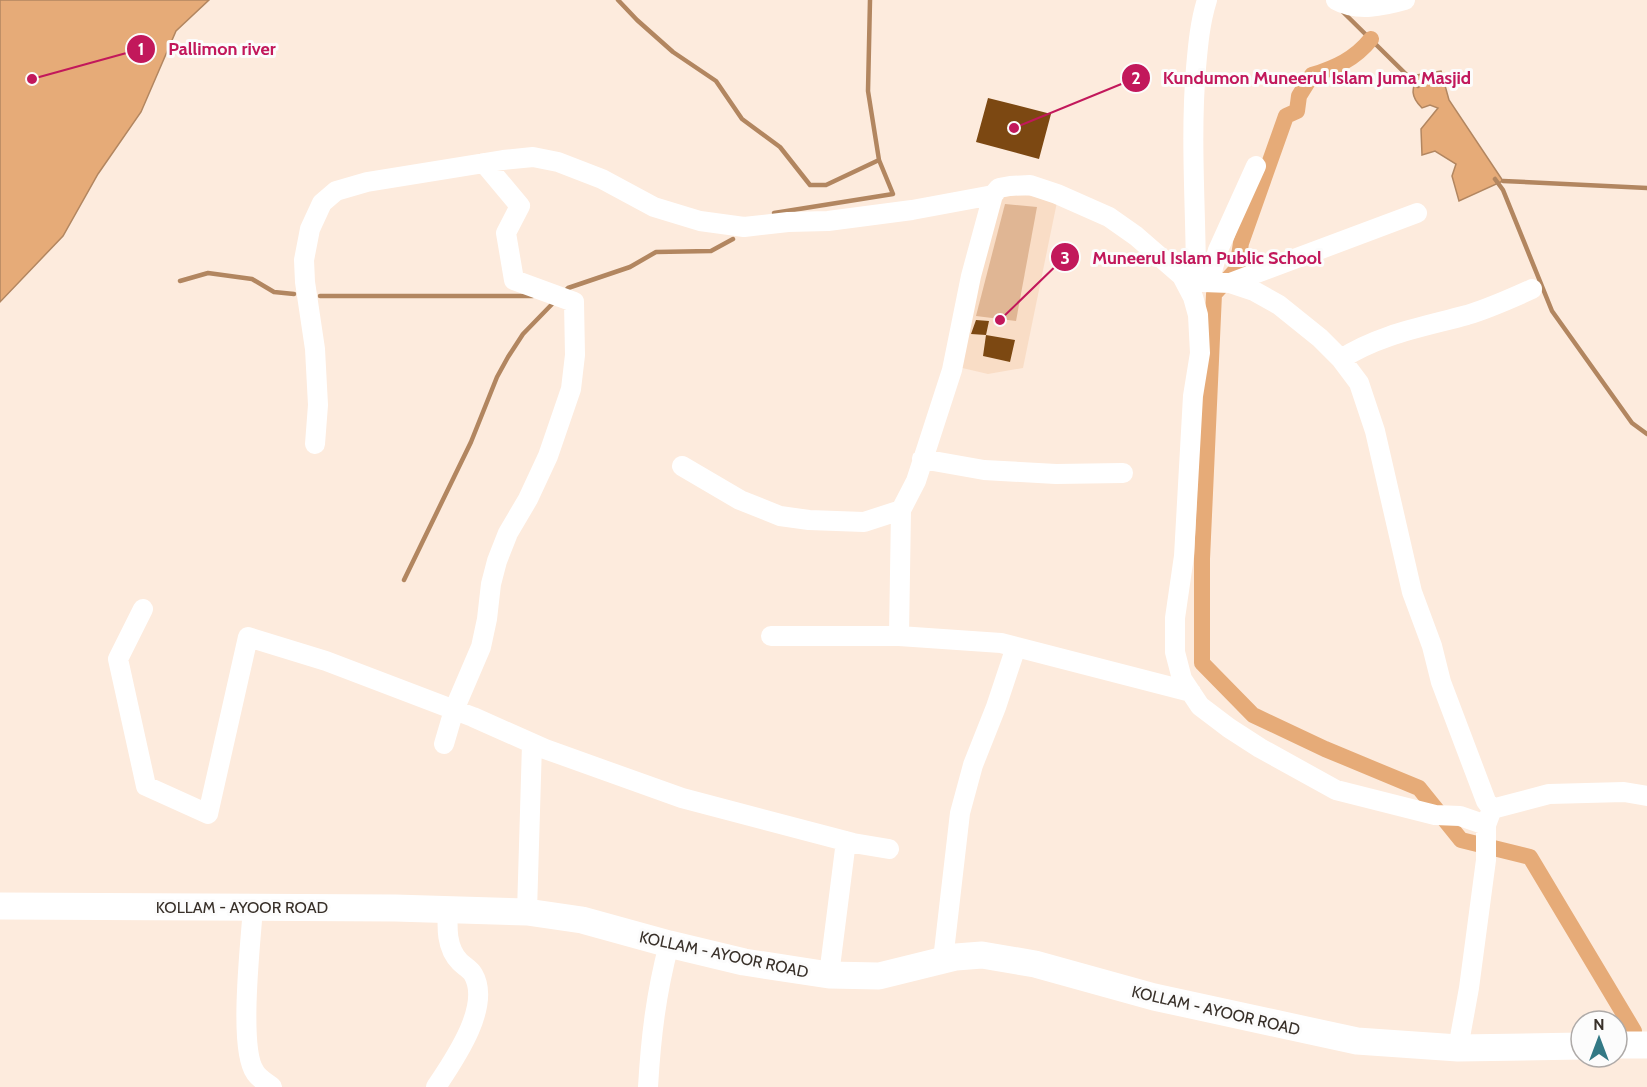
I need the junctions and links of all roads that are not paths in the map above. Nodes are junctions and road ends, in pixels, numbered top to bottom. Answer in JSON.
{"nodes":[{"id":1,"x":1207,"y":0,"type":"edge"},
{"id":2,"x":1336,"y":0,"type":"edge"},
{"id":3,"x":1405,"y":0,"type":"edge"},
{"id":4,"x":484,"y":163,"type":"junction"},
{"id":5,"x":1256,"y":166,"type":"dead end"},
{"id":6,"x":993,"y":195,"type":"junction"},
{"id":7,"x":1417,"y":213,"type":"dead end"},
{"id":8,"x":1210,"y":281,"type":"junction"},
{"id":9,"x":1532,"y":289,"type":"dead end"},
{"id":10,"x":1341,"y":358,"type":"junction"},
{"id":11,"x":315,"y":444,"type":"dead end"},
{"id":12,"x":922,"y":459,"type":"junction"},
{"id":13,"x":682,"y":466,"type":"dead end"},
{"id":14,"x":1123,"y":473,"type":"dead end"},
{"id":15,"x":901,"y":510,"type":"junction"},
{"id":16,"x":143,"y":609,"type":"dead end"},
{"id":17,"x":771,"y":636,"type":"dead end"},
{"id":18,"x":899,"y":636,"type":"junction"},
{"id":19,"x":1016,"y":647,"type":"junction"},
{"id":20,"x":1191,"y":692,"type":"junction"},
{"id":21,"x":454,"y":710,"type":"junction"},
{"id":22,"x":444,"y":744,"type":"dead end"},
{"id":23,"x":532,"y":744,"type":"junction"},
{"id":24,"x":1647,"y":796,"type":"edge"},
{"id":25,"x":1489,"y":817,"type":"junction"},
{"id":26,"x":846,"y":841,"type":"junction"},
{"id":27,"x":889,"y":849,"type":"dead end"},
{"id":28,"x":0,"y":906,"type":"edge"},
{"id":29,"x":253,"y":907,"type":"junction"},
{"id":30,"x":448,"y":910,"type":"junction"},
{"id":31,"x":527,"y":912,"type":"junction"},
{"id":32,"x":669,"y":944,"type":"junction"},
{"id":33,"x":943,"y":960,"type":"junction"},
{"id":34,"x":829,"y":975,"type":"junction"},
{"id":35,"x":1629,"y":1045,"type":"edge"},
{"id":36,"x":1647,"y":1045,"type":"edge"},
{"id":37,"x":1569,"y":1046,"type":"edge"},
{"id":38,"x":1458,"y":1048,"type":"junction"},
{"id":39,"x":272,"y":1087,"type":"edge"},
{"id":40,"x":436,"y":1087,"type":"edge"},
{"id":41,"x":648,"y":1087,"type":"edge"}],
"edges":[{"from":1,"to":8,"type":"street"},
{"from":2,"to":3,"type":"street"},
{"from":4,"to":6,"type":"street"},
{"from":4,"to":11,"type":"street"},
{"from":4,"to":21,"type":"street"},
{"from":5,"to":8,"type":"street"},
{"from":6,"to":8,"type":"street"},
{"from":6,"to":12,"type":"street"},
{"from":7,"to":8,"type":"street"},
{"from":8,"to":10,"type":"street"},
{"from":8,"to":20,"type":"street"},
{"from":9,"to":10,"type":"street"},
{"from":10,"to":25,"type":"street"},
{"from":12,"to":14,"type":"street"},
{"from":12,"to":15,"type":"street"},
{"from":13,"to":15,"type":"street"},
{"from":15,"to":18,"type":"street"},
{"from":16,"to":21,"type":"street"},
{"from":17,"to":18,"type":"street"},
{"from":18,"to":19,"type":"street"},
{"from":19,"to":20,"type":"street"},
{"from":19,"to":33,"type":"street"},
{"from":20,"to":25,"type":"street"},
{"from":21,"to":22,"type":"street"},
{"from":21,"to":23,"type":"street"},
{"from":23,"to":26,"type":"street"},
{"from":23,"to":31,"type":"street"},
{"from":24,"to":25,"type":"street"},
{"from":25,"to":38,"type":"street"},
{"from":26,"to":27,"type":"street"},
{"from":26,"to":34,"type":"street"},
{"from":28,"to":29,"type":"main road","name":"KOLLAM - AYOOR ROAD"},
{"from":29,"to":30,"type":"main road","name":"KOLLAM - AYOOR ROAD"},
{"from":29,"to":39,"type":"street"},
{"from":30,"to":31,"type":"main road","name":"KOLLAM - AYOOR ROAD"},
{"from":30,"to":40,"type":"street"},
{"from":31,"to":32,"type":"main road","name":"KOLLAM - AYOOR ROAD"},
{"from":32,"to":34,"type":"main road","name":"KOLLAM - AYOOR ROAD"},
{"from":32,"to":41,"type":"street"},
{"from":33,"to":34,"type":"main road","name":"KOLLAM - AYOOR ROAD"},
{"from":33,"to":38,"type":"main road","name":"KOLLAM - AYOOR ROAD"},
{"from":35,"to":36,"type":"main road"},
{"from":37,"to":38,"type":"main road","name":"KOLLAM - AYOOR ROAD"}]}
